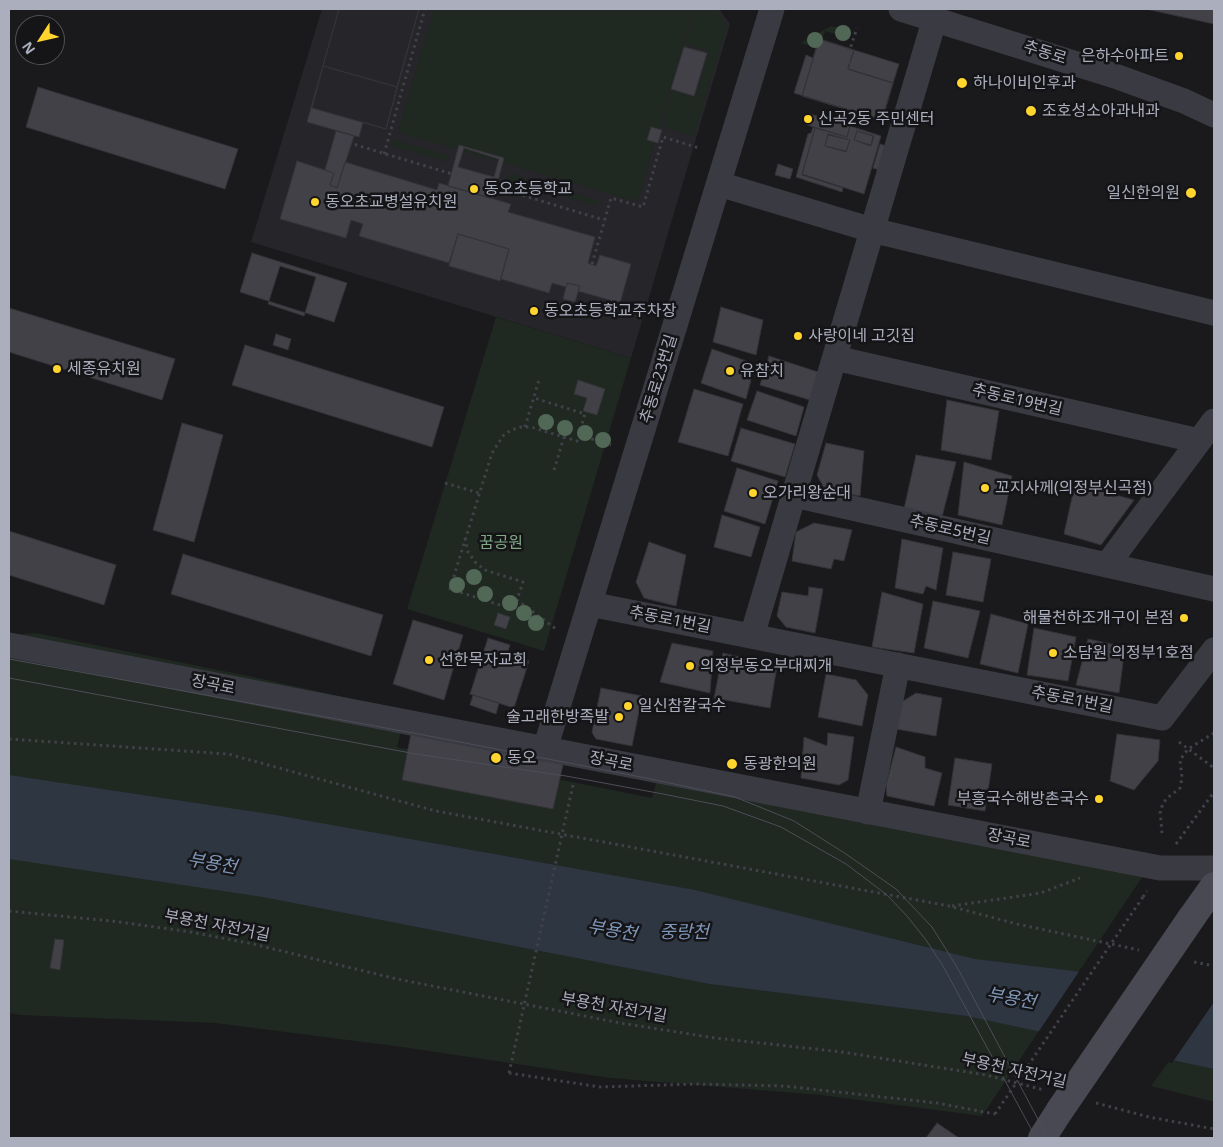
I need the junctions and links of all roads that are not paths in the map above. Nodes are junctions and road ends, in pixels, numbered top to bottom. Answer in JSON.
{"nodes":[{"id":1,"x":772,"y":9,"type":"edge"},
{"id":2,"x":901,"y":9,"type":"edge"},
{"id":3,"x":935,"y":18,"type":"junction"},
{"id":4,"x":1214,"y":115,"type":"edge"},
{"id":5,"x":719,"y":184,"type":"junction"},
{"id":6,"x":872,"y":230,"type":"junction"},
{"id":7,"x":1214,"y":313,"type":"edge"},
{"id":8,"x":835,"y":358,"type":"junction"},
{"id":9,"x":1214,"y":421,"type":"edge"},
{"id":10,"x":1199,"y":441,"type":"junction"},
{"id":11,"x":794,"y":495,"type":"junction"},
{"id":12,"x":1107,"y":565,"type":"junction"},
{"id":13,"x":1214,"y":589,"type":"edge"},
{"id":14,"x":590,"y":604,"type":"junction"},
{"id":15,"x":752,"y":636,"type":"junction"},
{"id":16,"x":9,"y":645,"type":"edge"},
{"id":17,"x":1214,"y":650,"type":"edge"},
{"id":18,"x":898,"y":665,"type":"junction"},
{"id":19,"x":545,"y":749,"type":"junction"},
{"id":20,"x":868,"y":812,"type":"junction"},
{"id":21,"x":1214,"y":868,"type":"edge"},
{"id":22,"x":1214,"y":886,"type":"edge"},
{"id":23,"x":1042,"y":1138,"type":"edge"}],
"edges":[{"from":1,"to":5,"type":"street","name":"추동로23번길"},
{"from":2,"to":3,"type":"street","name":"추동로"},
{"from":3,"to":4,"type":"street","name":"추동로"},
{"from":3,"to":6,"type":"street"},
{"from":5,"to":6,"type":"street"},
{"from":5,"to":14,"type":"street","name":"추동로23번길"},
{"from":6,"to":7,"type":"street"},
{"from":6,"to":8,"type":"street"},
{"from":8,"to":10,"type":"street","name":"추동로19번길"},
{"from":8,"to":11,"type":"street"},
{"from":9,"to":10,"type":"street"},
{"from":10,"to":12,"type":"street"},
{"from":11,"to":12,"type":"street","name":"추동로5번길"},
{"from":11,"to":15,"type":"street"},
{"from":12,"to":13,"type":"street","name":"추동로5번길"},
{"from":14,"to":15,"type":"street","name":"추동로1번길"},
{"from":14,"to":19,"type":"street","name":"추동로23번길"},
{"from":15,"to":18,"type":"street","name":"추동로1번길"},
{"from":16,"to":19,"type":"street","name":"장곡로"},
{"from":17,"to":18,"type":"street","name":"추동로1번길"},
{"from":18,"to":20,"type":"street"},
{"from":19,"to":20,"type":"street","name":"장곡로"},
{"from":20,"to":21,"type":"street","name":"장곡로"},
{"from":22,"to":23,"type":"street","bridge":true}]}
